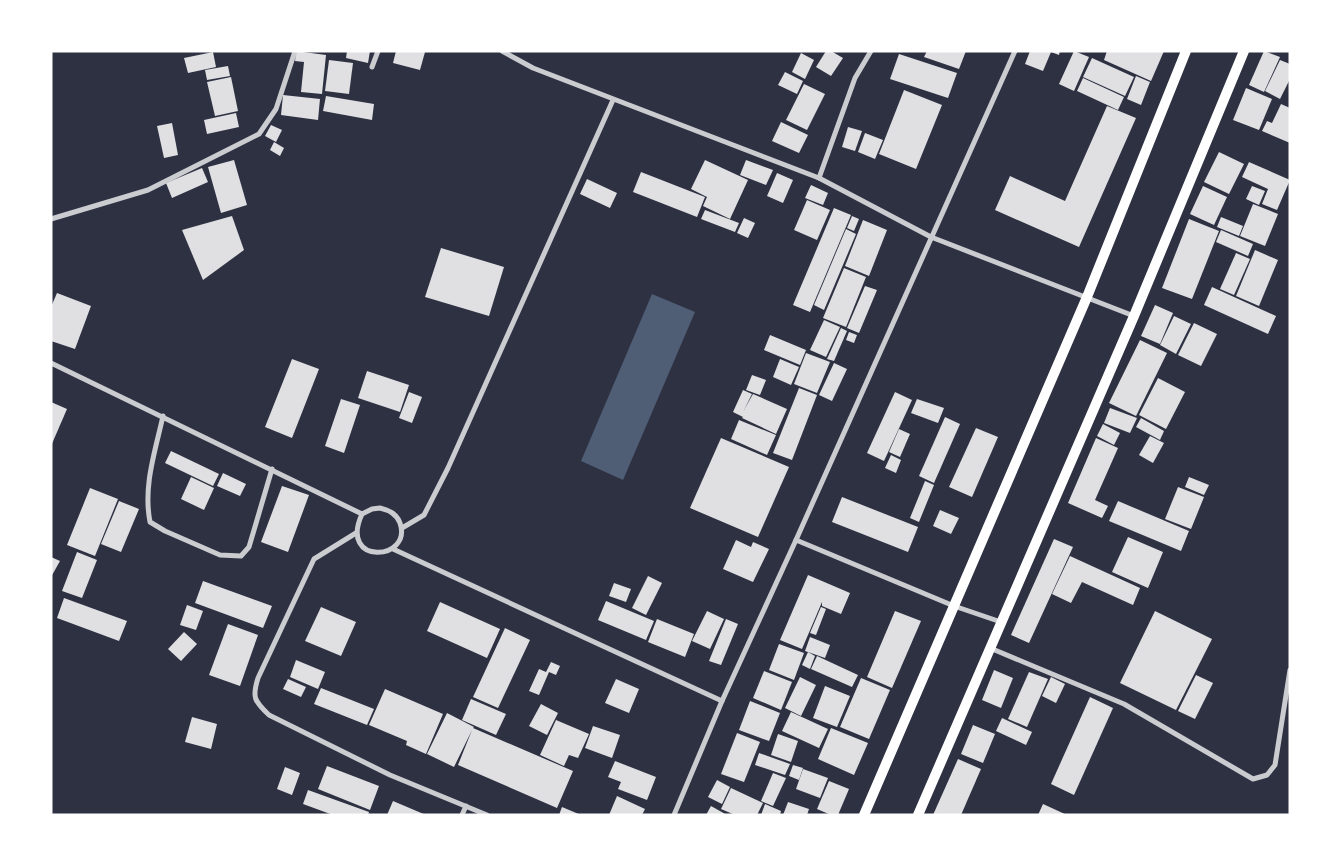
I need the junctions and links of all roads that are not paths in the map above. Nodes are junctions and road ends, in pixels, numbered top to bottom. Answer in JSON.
{"nodes":[{"id":1,"x":295,"y":51,"type":"edge"},
{"id":2,"x":378,"y":51,"type":"edge"},
{"id":3,"x":502,"y":51,"type":"edge"},
{"id":4,"x":871,"y":51,"type":"edge"},
{"id":5,"x":1015,"y":51,"type":"edge"},
{"id":6,"x":1186,"y":51,"type":"edge"},
{"id":7,"x":1244,"y":51,"type":"edge"},
{"id":8,"x":372,"y":66,"type":"dead end"},
{"id":9,"x":613,"y":100,"type":"junction"},
{"id":10,"x":819,"y":178,"type":"junction"},
{"id":11,"x":51,"y":219,"type":"edge"},
{"id":12,"x":931,"y":237,"type":"junction"},
{"id":13,"x":1087,"y":297,"type":"junction"},
{"id":14,"x":1134,"y":316,"type":"junction"},
{"id":15,"x":51,"y":363,"type":"edge"},
{"id":16,"x":163,"y":416,"type":"junction"},
{"id":17,"x":272,"y":469,"type":"junction"},
{"id":18,"x":362,"y":514,"type":"junction"},
{"id":19,"x":402,"y":528,"type":"junction"},
{"id":20,"x":356,"y":534,"type":"junction"},
{"id":21,"x":796,"y":540,"type":"junction"},
{"id":22,"x":393,"y":549,"type":"junction"},
{"id":23,"x":954,"y":606,"type":"junction"},
{"id":24,"x":1000,"y":622,"type":"junction"},
{"id":25,"x":990,"y":648,"type":"junction"},
{"id":26,"x":1290,"y":670,"type":"edge"},
{"id":27,"x":722,"y":701,"type":"junction"},
{"id":28,"x":466,"y":806,"type":"junction"},
{"id":29,"x":462,"y":815,"type":"edge"},
{"id":30,"x":487,"y":815,"type":"edge"},
{"id":31,"x":674,"y":815,"type":"edge"},
{"id":32,"x":864,"y":815,"type":"edge"},
{"id":33,"x":918,"y":815,"type":"edge"}],
"edges":[{"from":1,"to":11,"type":"street"},
{"from":2,"to":8,"type":"street"},
{"from":3,"to":9,"type":"street"},
{"from":4,"to":10,"type":"street"},
{"from":5,"to":12,"type":"street"},
{"from":6,"to":13,"type":"main road"},
{"from":7,"to":14,"type":"main road"},
{"from":9,"to":10,"type":"street"},
{"from":9,"to":19,"type":"street"},
{"from":10,"to":12,"type":"street"},
{"from":12,"to":13,"type":"street"},
{"from":12,"to":21,"type":"street"},
{"from":13,"to":14,"type":"street"},
{"from":13,"to":23,"type":"main road"},
{"from":14,"to":24,"type":"main road"},
{"from":15,"to":16,"type":"street"},
{"from":16,"to":17,"type":"street"},
{"from":16,"to":17,"type":"street"},
{"from":17,"to":18,"type":"street"},
{"from":18,"to":19,"type":"street"},
{"from":18,"to":20,"type":"street"},
{"from":19,"to":22,"type":"street"},
{"from":20,"to":22,"type":"street"},
{"from":20,"to":28,"type":"street"},
{"from":21,"to":23,"type":"street"},
{"from":21,"to":27,"type":"street"},
{"from":22,"to":27,"type":"street"},
{"from":23,"to":24,"type":"street"},
{"from":23,"to":32,"type":"main road"},
{"from":24,"to":25,"type":"main road"},
{"from":25,"to":26,"type":"street"},
{"from":25,"to":33,"type":"main road"},
{"from":27,"to":31,"type":"street"},
{"from":28,"to":29,"type":"street"},
{"from":28,"to":30,"type":"street"}]}
